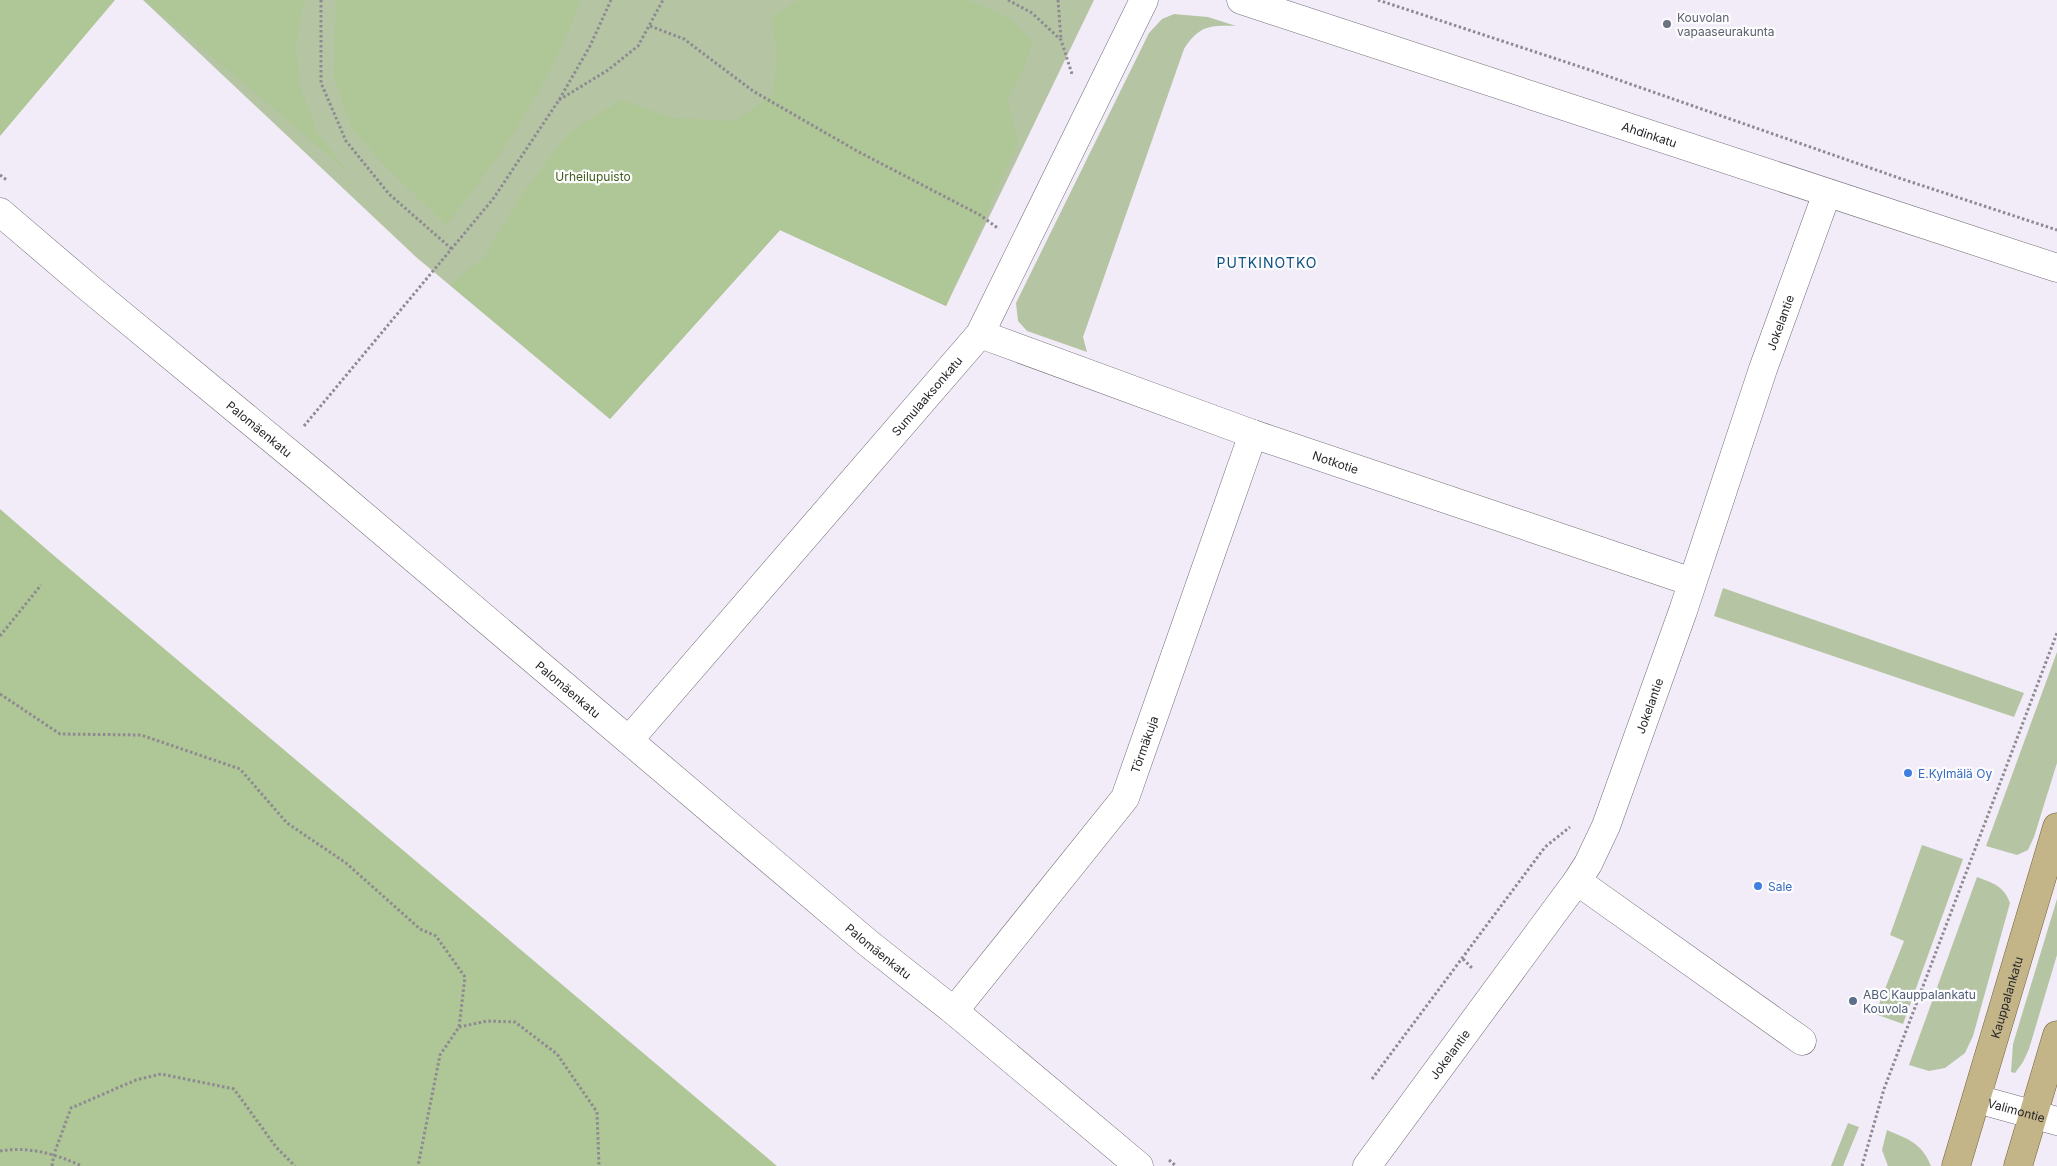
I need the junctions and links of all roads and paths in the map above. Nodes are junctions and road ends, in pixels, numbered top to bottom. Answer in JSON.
{"nodes":[{"id":1,"x":321,"y":0,"type":"edge"},
{"id":2,"x":611,"y":0,"type":"edge"},
{"id":3,"x":663,"y":0,"type":"edge"},
{"id":4,"x":1008,"y":0,"type":"edge"},
{"id":5,"x":1058,"y":0,"type":"edge"},
{"id":6,"x":1144,"y":0,"type":"edge"},
{"id":7,"x":1241,"y":0,"type":"edge"},
{"id":8,"x":1378,"y":0,"type":"edge"},
{"id":9,"x":650,"y":26,"type":"junction"},
{"id":10,"x":1061,"y":40,"type":"junction"},
{"id":11,"x":1076,"y":66,"type":"dead end"},
{"id":12,"x":1072,"y":74,"type":"junction"},
{"id":13,"x":1068,"y":83,"type":"dead end"},
{"id":14,"x":558,"y":100,"type":"junction"},
{"id":15,"x":1827,"y":193,"type":"junction"},
{"id":16,"x":0,"y":212,"type":"edge"},
{"id":17,"x":1003,"y":221,"type":"dead end"},
{"id":18,"x":999,"y":229,"type":"junction"},
{"id":19,"x":2057,"y":230,"type":"edge"},
{"id":20,"x":995,"y":238,"type":"dead end"},
{"id":21,"x":452,"y":250,"type":"junction"},
{"id":22,"x":2057,"y":268,"type":"edge"},
{"id":23,"x":980,"y":334,"type":"junction"},
{"id":24,"x":301,"y":429,"type":"dead end"},
{"id":25,"x":1253,"y":434,"type":"junction"},
{"id":26,"x":1692,"y":582,"type":"junction"},
{"id":27,"x":41,"y":586,"type":"dead end"},
{"id":28,"x":2057,"y":633,"type":"edge"},
{"id":29,"x":0,"y":636,"type":"edge"},
{"id":30,"x":0,"y":694,"type":"edge"},
{"id":31,"x":629,"y":740,"type":"junction"},
{"id":32,"x":1575,"y":823,"type":"dead end"},
{"id":33,"x":2057,"y":827,"type":"edge"},
{"id":34,"x":1577,"y":881,"type":"junction"},
{"id":35,"x":954,"y":1011,"type":"junction"},
{"id":36,"x":459,"y":1026,"type":"junction"},
{"id":37,"x":2057,"y":1035,"type":"edge"},
{"id":38,"x":1802,"y":1041,"type":"dead end"},
{"id":39,"x":1372,"y":1079,"type":"dead end"},
{"id":40,"x":1977,"y":1099,"type":"junction"},
{"id":41,"x":2045,"y":1118,"type":"edge"},
{"id":42,"x":0,"y":1151,"type":"edge"},
{"id":43,"x":54,"y":1154,"type":"junction"},
{"id":44,"x":52,"y":1166,"type":"edge"},
{"id":45,"x":82,"y":1166,"type":"edge"},
{"id":46,"x":295,"y":1166,"type":"edge"},
{"id":47,"x":418,"y":1166,"type":"edge"},
{"id":48,"x":599,"y":1166,"type":"edge"},
{"id":49,"x":1139,"y":1166,"type":"edge"},
{"id":50,"x":1367,"y":1166,"type":"edge"},
{"id":51,"x":1862,"y":1166,"type":"edge"},
{"id":52,"x":1956,"y":1166,"type":"edge"},
{"id":53,"x":2018,"y":1166,"type":"edge"}],
"edges":[{"from":1,"to":21,"type":"path"},
{"from":2,"to":14,"type":"path"},
{"from":3,"to":9,"type":"path"},
{"from":4,"to":10,"type":"path"},
{"from":5,"to":10,"type":"path"},
{"from":6,"to":23,"type":"street","name":"Sumulaaksonkatu"},
{"from":7,"to":15,"type":"street","name":"Ahdinkatu"},
{"from":8,"to":19,"type":"path"},
{"from":9,"to":14,"type":"path"},
{"from":9,"to":18,"type":"path"},
{"from":10,"to":12,"type":"path"},
{"from":11,"to":12,"type":"path"},
{"from":12,"to":13,"type":"path"},
{"from":14,"to":21,"type":"path"},
{"from":15,"to":22,"type":"street","name":"Ahdinkatu"},
{"from":15,"to":26,"type":"street","name":"Jokelantie"},
{"from":16,"to":31,"type":"street","name":"Palomäenkatu"},
{"from":17,"to":18,"type":"path"},
{"from":18,"to":20,"type":"path"},
{"from":21,"to":24,"type":"path"},
{"from":23,"to":25,"type":"street","name":"Notkotie"},
{"from":23,"to":31,"type":"street","name":"Sumulaaksonkatu"},
{"from":25,"to":26,"type":"street","name":"Notkotie"},
{"from":25,"to":35,"type":"street","name":"Törmäkuja"},
{"from":26,"to":34,"type":"street","name":"Jokelantie"},
{"from":27,"to":29,"type":"path"},
{"from":28,"to":51,"type":"path"},
{"from":30,"to":36,"type":"path"},
{"from":31,"to":35,"type":"street","name":"Palomäenkatu"},
{"from":32,"to":39,"type":"path"},
{"from":33,"to":40,"type":"main road","name":"Kauppalankatu"},
{"from":34,"to":38,"type":"street"},
{"from":34,"to":50,"type":"street","name":"Jokelantie"},
{"from":35,"to":49,"type":"street","name":"Palomäenkatu"},
{"from":36,"to":47,"type":"path"},
{"from":36,"to":48,"type":"path"},
{"from":37,"to":41,"type":"main road"},
{"from":40,"to":41,"type":"street","name":"Valimontie"},
{"from":40,"to":52,"type":"main road","name":"Kauppalankatu"},
{"from":41,"to":53,"type":"main road"},
{"from":42,"to":43,"type":"path"},
{"from":43,"to":44,"type":"path"},
{"from":43,"to":45,"type":"path"},
{"from":43,"to":46,"type":"path"}]}
